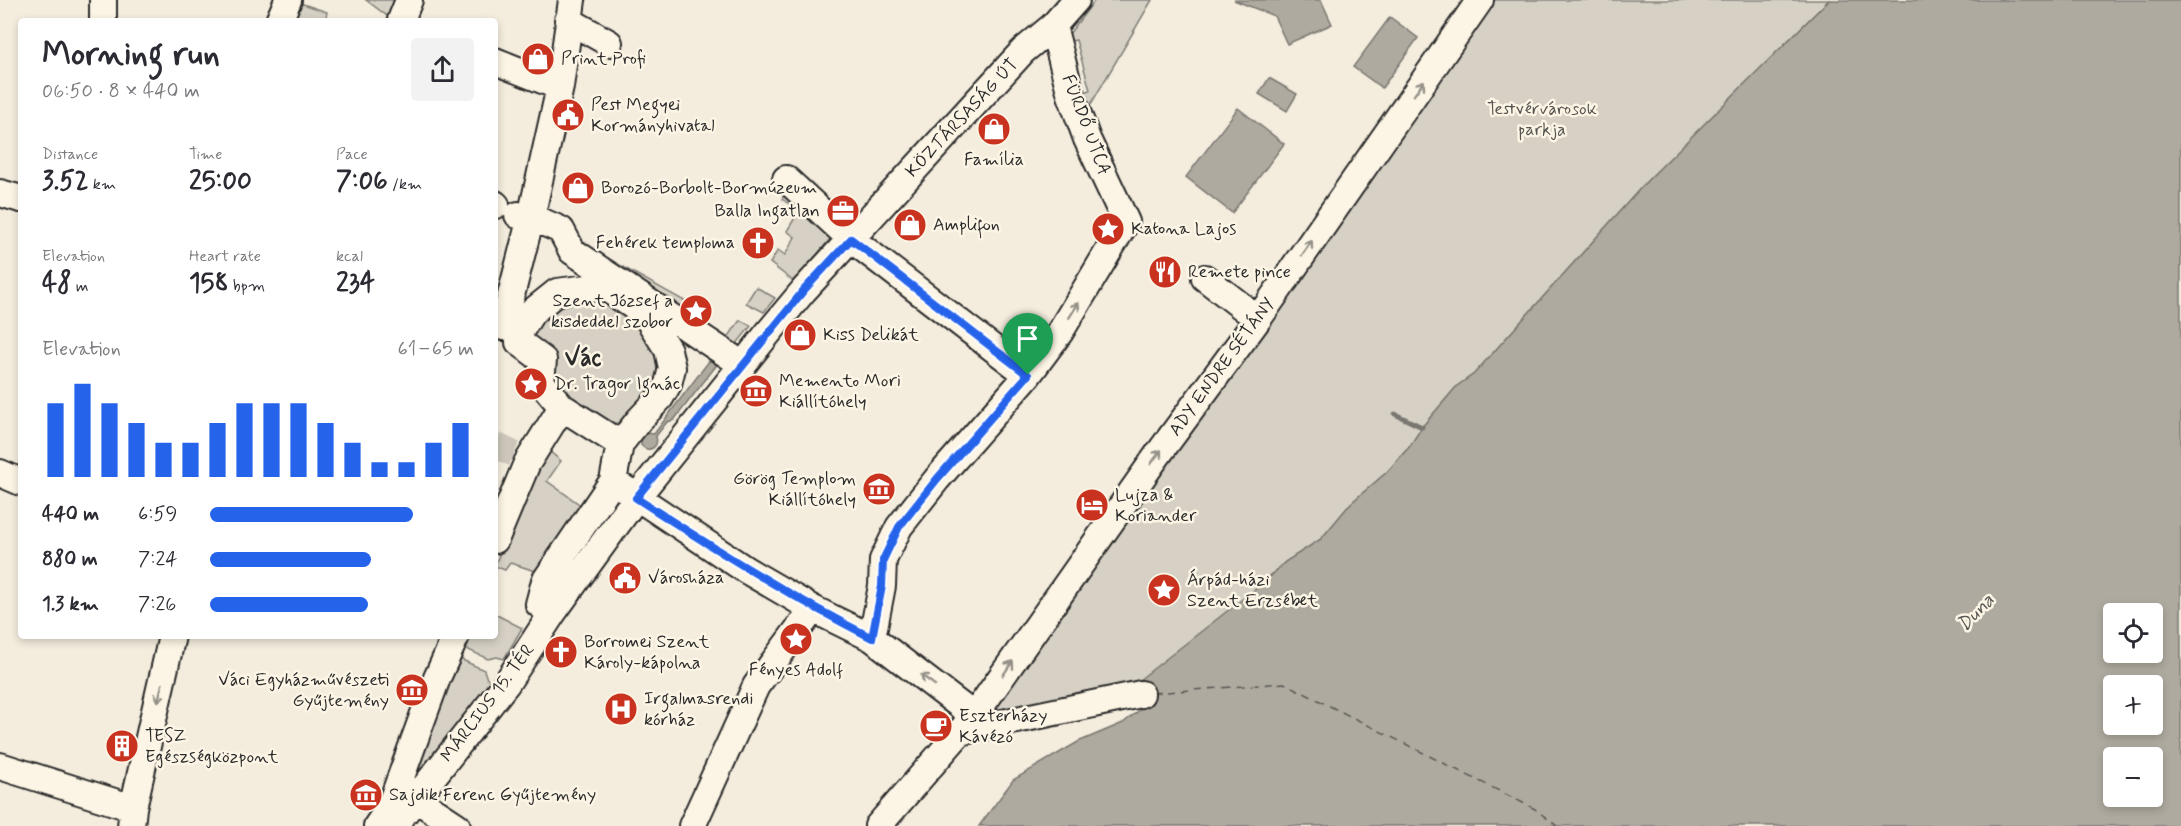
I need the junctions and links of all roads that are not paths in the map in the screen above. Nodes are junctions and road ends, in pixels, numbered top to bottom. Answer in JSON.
{"nodes":[{"id":1,"x":103,"y":0,"type":"edge"},
{"id":2,"x":288,"y":0,"type":"edge"},
{"id":3,"x":410,"y":0,"type":"edge"},
{"id":4,"x":1076,"y":0,"type":"edge"},
{"id":5,"x":1480,"y":0,"type":"edge"},
{"id":6,"x":570,"y":10,"type":"edge"},
{"id":7,"x":103,"y":18,"type":"edge"},
{"id":8,"x":280,"y":18,"type":"edge"},
{"id":9,"x":402,"y":18,"type":"edge"},
{"id":10,"x":1053,"y":26,"type":"junction"},
{"id":11,"x":609,"y":43,"type":"dead end"},
{"id":12,"x":498,"y":63,"type":"edge"},
{"id":13,"x":558,"y":95,"type":"junction"},
{"id":14,"x":786,"y":178,"type":"dead end"},
{"id":15,"x":0,"y":193,"type":"edge"},
{"id":16,"x":18,"y":198,"type":"edge"},
{"id":17,"x":510,"y":210,"type":"edge"},
{"id":18,"x":851,"y":239,"type":"junction"},
{"id":19,"x":1205,"y":278,"type":"dead end"},
{"id":20,"x":1258,"y":319,"type":"junction"},
{"id":21,"x":506,"y":327,"type":"edge"},
{"id":22,"x":743,"y":365,"type":"junction"},
{"id":23,"x":1028,"y":375,"type":"junction"},
{"id":24,"x":562,"y":407,"type":"junction"},
{"id":25,"x":620,"y":444,"type":"junction"},
{"id":26,"x":0,"y":473,"type":"edge"},
{"id":27,"x":18,"y":481,"type":"edge"},
{"id":28,"x":613,"y":481,"type":"junction"},
{"id":29,"x":636,"y":498,"type":"junction"},
{"id":30,"x":498,"y":530,"type":"edge"},
{"id":31,"x":813,"y":609,"type":"junction"},
{"id":32,"x":552,"y":614,"type":"junction"},
{"id":33,"x":872,"y":638,"type":"junction"},
{"id":34,"x":171,"y":639,"type":"edge"},
{"id":35,"x":455,"y":639,"type":"edge"},
{"id":36,"x":1141,"y":694,"type":"dead end"},
{"id":37,"x":967,"y":724,"type":"junction"},
{"id":38,"x":6,"y":768,"type":"edge"},
{"id":39,"x":422,"y":804,"type":"junction"},
{"id":40,"x":132,"y":817,"type":"edge"},
{"id":41,"x":387,"y":820,"type":"edge"},
{"id":42,"x":457,"y":826,"type":"edge"},
{"id":43,"x":692,"y":826,"type":"edge"},
{"id":44,"x":878,"y":826,"type":"edge"}],
"edges":[{"from":1,"to":7,"type":"street"},
{"from":2,"to":8,"type":"street"},
{"from":3,"to":9,"type":"street"},
{"from":4,"to":10,"type":"street","name":"KÖZTÁRSASÁG ÚT"},
{"from":20,"to":5,"type":"street","name":"ADY ENDRE SÉTÁNY","one_way":true},
{"from":6,"to":11,"type":"street"},
{"from":6,"to":13,"type":"street"},
{"from":10,"to":18,"type":"street","name":"KÖZTÁRSASÁG ÚT"},
{"from":23,"to":10,"type":"street","name":"FÜRDŐ UTCA","one_way":true},
{"from":12,"to":13,"type":"street"},
{"from":13,"to":17,"type":"street"},
{"from":14,"to":18,"type":"street"},
{"from":15,"to":16,"type":"street"},
{"from":17,"to":21,"type":"street"},
{"from":17,"to":22,"type":"street"},
{"from":18,"to":22,"type":"street","name":"MÁRCIUS 15. TÉR"},
{"from":18,"to":23,"type":"street"},
{"from":19,"to":20,"type":"street"},
{"from":37,"to":20,"type":"street","name":"ADY ENDRE SÉTÁNY","one_way":true},
{"from":21,"to":24,"type":"street"},
{"from":21,"to":25,"type":"street"},
{"from":22,"to":29,"type":"street","name":"MÁRCIUS 15. TÉR"},
{"from":23,"to":33,"type":"street"},
{"from":24,"to":25,"type":"street"},
{"from":24,"to":30,"type":"street"},
{"from":25,"to":28,"type":"street"},
{"from":26,"to":27,"type":"street"},
{"from":28,"to":29,"type":"street"},
{"from":28,"to":32,"type":"street"},
{"from":29,"to":31,"type":"street"},
{"from":29,"to":32,"type":"street","name":"MÁRCIUS 15. TÉR"},
{"from":31,"to":33,"type":"street"},
{"from":31,"to":43,"type":"street"},
{"from":32,"to":39,"type":"street","name":"MÁRCIUS 15. TÉR"},
{"from":37,"to":33,"type":"street","one_way":true},
{"from":34,"to":40,"type":"street","one_way":true},
{"from":35,"to":41,"type":"street","name":"MÁRCIUS 15. TÉR"},
{"from":36,"to":37,"type":"street"},
{"from":37,"to":44,"type":"street","name":"ADY ENDRE SÉTÁNY"},
{"from":38,"to":40,"type":"street"},
{"from":39,"to":41,"type":"street"},
{"from":39,"to":42,"type":"street"}]}
